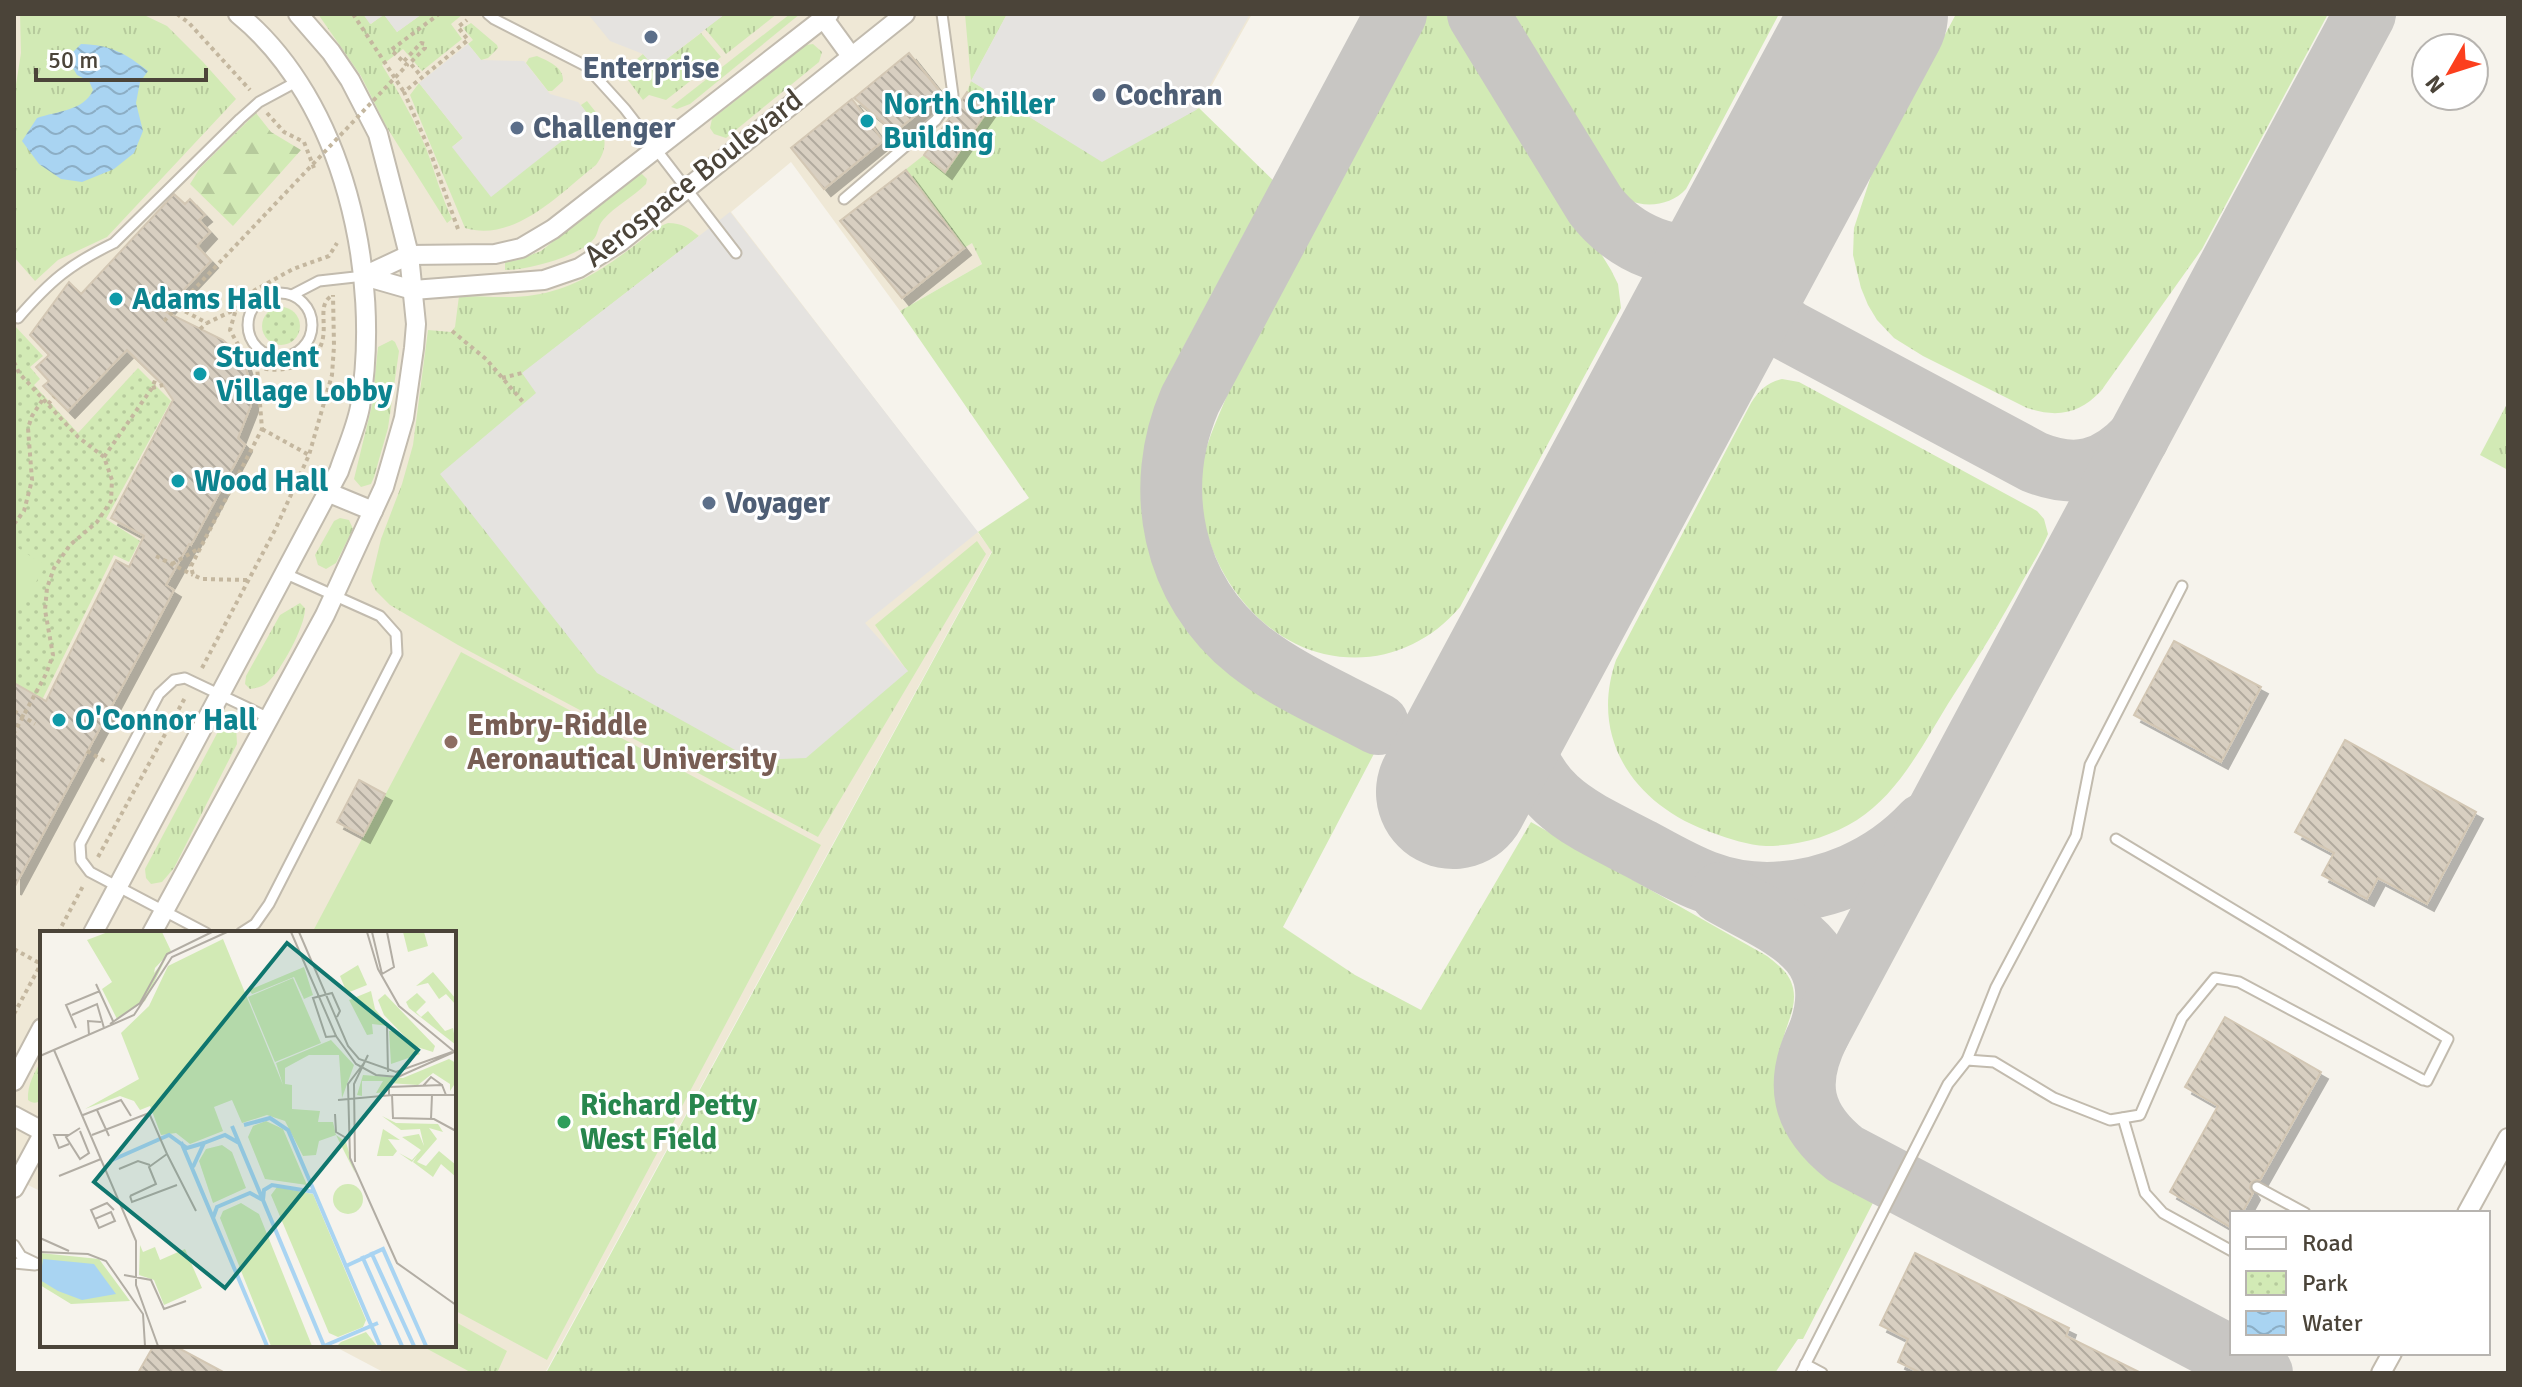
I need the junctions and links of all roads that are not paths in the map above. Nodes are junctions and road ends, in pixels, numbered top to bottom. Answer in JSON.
{"nodes":[{"id":1,"x":238,"y":14,"type":"edge"},
{"id":2,"x":298,"y":14,"type":"edge"},
{"id":3,"x":488,"y":14,"type":"edge"},
{"id":4,"x":905,"y":14,"type":"edge"},
{"id":5,"x":942,"y":14,"type":"edge"},
{"id":6,"x":826,"y":16,"type":"edge"},
{"id":7,"x":851,"y":56,"type":"junction"},
{"id":8,"x":298,"y":81,"type":"junction"},
{"id":9,"x":656,"y":149,"type":"junction"},
{"id":10,"x":687,"y":188,"type":"junction"},
{"id":11,"x":844,"y":199,"type":"dead end"},
{"id":12,"x":736,"y":253,"type":"dead end"},
{"id":13,"x":409,"y":255,"type":"junction"},
{"id":14,"x":364,"y":276,"type":"junction"},
{"id":15,"x":413,"y":290,"type":"junction"},
{"id":16,"x":292,"y":295,"type":"junction"},
{"id":17,"x":18,"y":318,"type":"dead end"},
{"id":18,"x":327,"y":492,"type":"junction"},
{"id":19,"x":373,"y":511,"type":"junction"},
{"id":20,"x":284,"y":573,"type":"junction"},
{"id":21,"x":2182,"y":586,"type":"dead end"},
{"id":22,"x":334,"y":594,"type":"junction"},
{"id":23,"x":220,"y":693,"type":"junction"},
{"id":24,"x":269,"y":718,"type":"junction"},
{"id":25,"x":2116,"y":839,"type":"dead end"},
{"id":26,"x":117,"y":888,"type":"junction"},
{"id":27,"x":164,"y":912,"type":"junction"},
{"id":28,"x":94,"y":931,"type":"edge"},
{"id":29,"x":153,"y":931,"type":"edge"},
{"id":30,"x":202,"y":931,"type":"edge"},
{"id":31,"x":244,"y":931,"type":"edge"},
{"id":32,"x":40,"y":1032,"type":"edge"},
{"id":33,"x":1967,"y":1060,"type":"junction"},
{"id":34,"x":14,"y":1081,"type":"edge"},
{"id":35,"x":14,"y":1116,"type":"edge"},
{"id":36,"x":2123,"y":1118,"type":"junction"},
{"id":37,"x":40,"y":1133,"type":"edge"},
{"id":38,"x":40,"y":1138,"type":"edge"},
{"id":39,"x":2508,"y":1138,"type":"edge"},
{"id":40,"x":2257,"y":1187,"type":"dead end"},
{"id":41,"x":14,"y":1188,"type":"edge"},
{"id":42,"x":2301,"y":1211,"type":"edge"},
{"id":43,"x":2468,"y":1211,"type":"edge"},
{"id":44,"x":14,"y":1245,"type":"edge"},
{"id":45,"x":2230,"y":1250,"type":"edge"},
{"id":46,"x":14,"y":1263,"type":"edge"},
{"id":47,"x":40,"y":1265,"type":"edge"},
{"id":48,"x":40,"y":1266,"type":"edge"},
{"id":49,"x":2391,"y":1355,"type":"edge"},
{"id":50,"x":1803,"y":1369,"type":"edge"},
{"id":51,"x":1822,"y":1373,"type":"edge"},
{"id":52,"x":2381,"y":1373,"type":"edge"}],
"edges":[{"from":1,"to":8,"type":"street"},
{"from":2,"to":13,"type":"street"},
{"from":3,"to":9,"type":"lane"},
{"from":4,"to":7,"type":"street","name":"Aerospace Boulevard"},
{"from":5,"to":11,"type":"lane"},
{"from":6,"to":7,"type":"street"},
{"from":6,"to":9,"type":"street","name":"Aerospace Boulevard"},
{"from":7,"to":10,"type":"street","name":"Aerospace Boulevard"},
{"from":8,"to":14,"type":"street"},
{"from":8,"to":17,"type":"lane"},
{"from":9,"to":10,"type":"lane"},
{"from":9,"to":13,"type":"street","name":"Aerospace Boulevard"},
{"from":10,"to":12,"type":"lane"},
{"from":10,"to":15,"type":"street","name":"Aerospace Boulevard"},
{"from":13,"to":14,"type":"street","name":"Aerospace Boulevard"},
{"from":13,"to":15,"type":"street"},
{"from":14,"to":15,"type":"street","name":"Aerospace Boulevard"},
{"from":14,"to":16,"type":"lane","name":"Aerospace Boulevard"},
{"from":14,"to":18,"type":"street"},
{"from":15,"to":19,"type":"street"},
{"from":16,"to":16,"type":"lane"},
{"from":18,"to":19,"type":"street"},
{"from":18,"to":20,"type":"street"},
{"from":19,"to":22,"type":"street"},
{"from":20,"to":22,"type":"lane"},
{"from":20,"to":23,"type":"street"},
{"from":21,"to":33,"type":"lane"},
{"from":22,"to":24,"type":"street"},
{"from":22,"to":31,"type":"lane"},
{"from":23,"to":24,"type":"lane"},
{"from":23,"to":26,"type":"street"},
{"from":23,"to":26,"type":"lane"},
{"from":24,"to":27,"type":"street"},
{"from":25,"to":36,"type":"lane"},
{"from":26,"to":27,"type":"lane"},
{"from":26,"to":28,"type":"street"},
{"from":27,"to":29,"type":"street"},
{"from":27,"to":30,"type":"lane"},
{"from":32,"to":34,"type":"street"},
{"from":33,"to":36,"type":"lane"},
{"from":33,"to":50,"type":"lane"},
{"from":35,"to":37,"type":"street"},
{"from":36,"to":45,"type":"lane"},
{"from":38,"to":41,"type":"street"},
{"from":39,"to":43,"type":"street"},
{"from":40,"to":42,"type":"lane"},
{"from":44,"to":47,"type":"lane"},
{"from":46,"to":48,"type":"lane"},
{"from":49,"to":52,"type":"street"},
{"from":50,"to":51,"type":"lane"}]}
